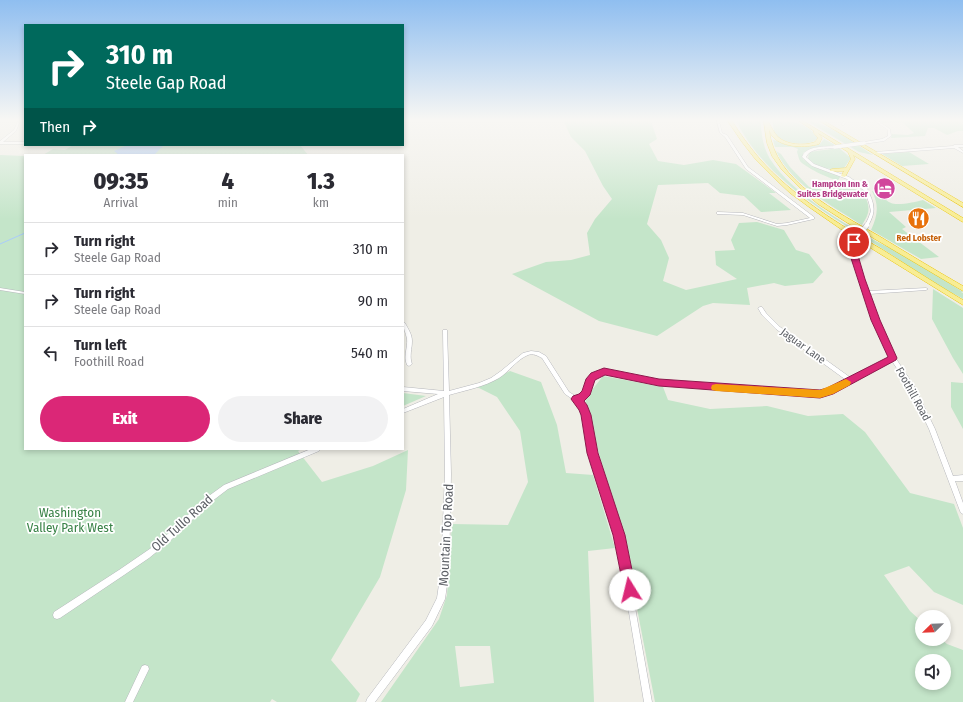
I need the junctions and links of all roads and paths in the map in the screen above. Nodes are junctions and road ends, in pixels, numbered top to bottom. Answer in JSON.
{"nodes":[{"id":1,"x":737,"y":154,"type":"edge"},
{"id":2,"x":752,"y":154,"type":"edge"},
{"id":3,"x":773,"y":154,"type":"edge"},
{"id":4,"x":805,"y":154,"type":"edge"},
{"id":5,"x":851,"y":154,"type":"edge"},
{"id":6,"x":854,"y":154,"type":"edge"},
{"id":7,"x":857,"y":154,"type":"edge"},
{"id":8,"x":876,"y":154,"type":"edge"},
{"id":9,"x":864,"y":160,"type":"junction"},
{"id":10,"x":810,"y":163,"type":"junction"},
{"id":11,"x":852,"y":163,"type":"junction"},
{"id":12,"x":875,"y":166,"type":"junction"},
{"id":13,"x":832,"y":170,"type":"joint"},
{"id":14,"x":845,"y":173,"type":"junction"},
{"id":15,"x":963,"y":205,"type":"edge"},
{"id":16,"x":718,"y":213,"type":"dead end"},
{"id":17,"x":963,"y":220,"type":"edge"},
{"id":18,"x":0,"y":288,"type":"edge"},
{"id":19,"x":926,"y":289,"type":"dead end"},
{"id":20,"x":963,"y":289,"type":"edge"},
{"id":21,"x":24,"y":293,"type":"edge"},
{"id":22,"x":866,"y":293,"type":"junction"},
{"id":23,"x":963,"y":303,"type":"edge"},
{"id":24,"x":760,"y":308,"type":"dead end"},
{"id":25,"x":404,"y":326,"type":"edge"},
{"id":26,"x":445,"y":331,"type":"dead end"},
{"id":27,"x":893,"y":358,"type":"junction"},
{"id":28,"x":409,"y":364,"type":"dead end"},
{"id":29,"x":850,"y":380,"type":"junction"},
{"id":30,"x":404,"y":389,"type":"edge"},
{"id":31,"x":447,"y":393,"type":"junction"},
{"id":32,"x":576,"y":399,"type":"junction"},
{"id":33,"x":404,"y":411,"type":"edge"},
{"id":34,"x":315,"y":450,"type":"edge"},
{"id":35,"x":963,"y":478,"type":"edge"},
{"id":36,"x":951,"y":479,"type":"junction"},
{"id":37,"x":963,"y":511,"type":"edge"},
{"id":38,"x":57,"y":615,"type":"dead end"},
{"id":39,"x":145,"y":669,"type":"dead end"},
{"id":40,"x":130,"y":700,"type":"edge"},
{"id":41,"x":370,"y":702,"type":"edge"},
{"id":42,"x":648,"y":702,"type":"edge"}],
"edges":[{"from":1,"to":16,"type":"street"},
{"from":2,"to":23,"type":"highway"},
{"from":3,"to":20,"type":"highway"},
{"from":4,"to":10,"type":"street","bridge":true},
{"from":5,"to":11,"type":"highway"},
{"from":6,"to":9,"type":"highway"},
{"from":7,"to":9,"type":"highway"},
{"from":8,"to":15,"type":"highway"},
{"from":9,"to":12,"type":"highway"},
{"from":10,"to":13,"type":"street"},
{"from":10,"to":14,"type":"street","name":"Foothill Road"},
{"from":11,"to":12,"type":"highway"},
{"from":11,"to":14,"type":"highway"},
{"from":12,"to":17,"type":"highway"},
{"from":13,"to":14,"type":"highway"},
{"from":14,"to":22,"type":"street","name":"Foothill Road","bridge":true},
{"from":18,"to":21,"type":"street"},
{"from":19,"to":22,"type":"street"},
{"from":22,"to":27,"type":"street","name":"Foothill Road"},
{"from":24,"to":29,"type":"street","name":"Jaguar Lane"},
{"from":25,"to":28,"type":"street"},
{"from":26,"to":31,"type":"street","name":"Mountain Top Road"},
{"from":27,"to":29,"type":"street"},
{"from":27,"to":36,"type":"street","name":"Foothill Road"},
{"from":29,"to":32,"type":"street"},
{"from":30,"to":31,"type":"street"},
{"from":31,"to":32,"type":"street"},
{"from":31,"to":33,"type":"street"},
{"from":31,"to":41,"type":"street","name":"Mountain Top Road"},
{"from":32,"to":42,"type":"street"},
{"from":34,"to":38,"type":"street","name":"Old Tullo Road"},
{"from":35,"to":36,"type":"street"},
{"from":36,"to":37,"type":"street","name":"Foothill Road"},
{"from":39,"to":40,"type":"street"}]}
